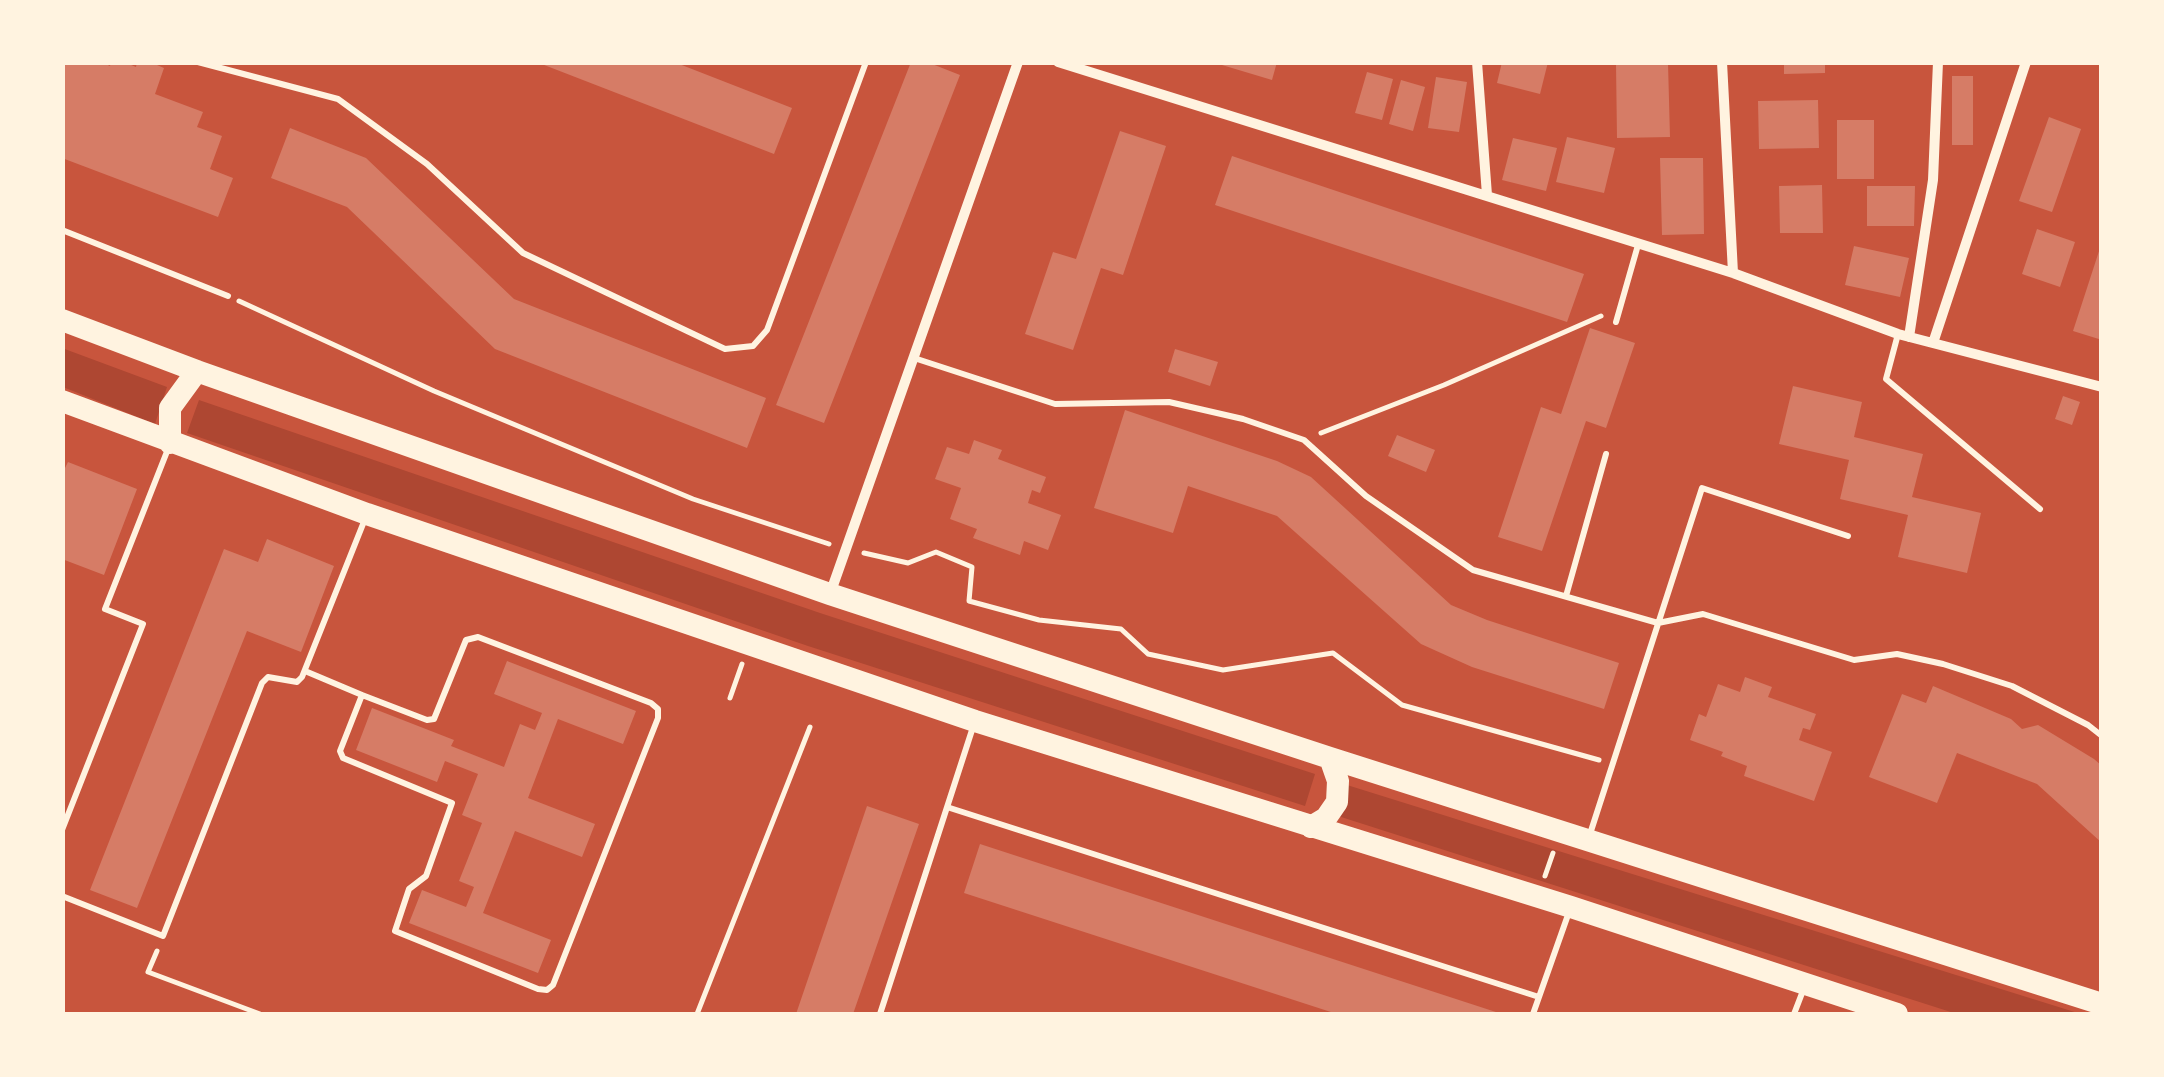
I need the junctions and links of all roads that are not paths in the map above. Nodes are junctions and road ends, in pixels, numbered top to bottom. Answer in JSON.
{"nodes":[{"id":1,"x":198,"y":62,"type":"edge"},
{"id":2,"x":866,"y":62,"type":"edge"},
{"id":3,"x":1018,"y":62,"type":"edge"},
{"id":4,"x":1058,"y":62,"type":"edge"},
{"id":5,"x":1108,"y":62,"type":"edge"},
{"id":6,"x":1477,"y":62,"type":"edge"},
{"id":7,"x":1722,"y":62,"type":"edge"},
{"id":8,"x":1938,"y":62,"type":"edge"},
{"id":9,"x":2026,"y":62,"type":"edge"},
{"id":10,"x":1104,"y":78,"type":"junction"},
{"id":11,"x":1487,"y":195,"type":"junction"},
{"id":12,"x":62,"y":230,"type":"edge"},
{"id":13,"x":1638,"y":243,"type":"junction"},
{"id":14,"x":1733,"y":273,"type":"junction"},
{"id":15,"x":228,"y":296,"type":"road end"},
{"id":16,"x":62,"y":320,"type":"edge"},
{"id":17,"x":1616,"y":322,"type":"dead end"},
{"id":18,"x":1904,"y":336,"type":"junction"},
{"id":19,"x":1934,"y":343,"type":"junction"},
{"id":20,"x":912,"y":357,"type":"junction"},
{"id":21,"x":197,"y":372,"type":"junction"},
{"id":22,"x":2102,"y":388,"type":"edge"},
{"id":23,"x":62,"y":402,"type":"edge"},
{"id":24,"x":170,"y":443,"type":"junction"},
{"id":25,"x":1606,"y":454,"type":"dead end"},
{"id":26,"x":2040,"y":509,"type":"dead end"},
{"id":27,"x":367,"y":514,"type":"junction"},
{"id":28,"x":1848,"y":536,"type":"dead end"},
{"id":29,"x":830,"y":594,"type":"junction"},
{"id":30,"x":1566,"y":596,"type":"junction"},
{"id":31,"x":1658,"y":622,"type":"junction"},
{"id":32,"x":305,"y":671,"type":"junction"},
{"id":33,"x":362,"y":696,"type":"junction"},
{"id":34,"x":975,"y":721,"type":"junction"},
{"id":35,"x":2102,"y":736,"type":"edge"},
{"id":36,"x":1330,"y":758,"type":"junction"},
{"id":37,"x":950,"y":808,"type":"junction"},
{"id":38,"x":1312,"y":828,"type":"junction"},
{"id":39,"x":62,"y":830,"type":"edge"},
{"id":40,"x":1588,"y":840,"type":"junction"},
{"id":41,"x":62,"y":896,"type":"edge"},
{"id":42,"x":1571,"y":907,"type":"junction"},
{"id":43,"x":1804,"y":984,"type":"junction"},
{"id":44,"x":1538,"y":998,"type":"junction"},
{"id":45,"x":2102,"y":1004,"type":"edge"},
{"id":46,"x":880,"y":1014,"type":"edge"},
{"id":47,"x":1533,"y":1014,"type":"edge"},
{"id":48,"x":1794,"y":1014,"type":"edge"},
{"id":49,"x":1897,"y":1014,"type":"edge"}],
"edges":[{"from":1,"to":2,"type":"lane"},
{"from":3,"to":20,"type":"street"},
{"from":4,"to":10,"type":"street"},
{"from":5,"to":10,"type":"street"},
{"from":6,"to":11,"type":"street"},
{"from":7,"to":14,"type":"street"},
{"from":8,"to":18,"type":"street"},
{"from":9,"to":19,"type":"street"},
{"from":10,"to":11,"type":"street"},
{"from":11,"to":13,"type":"street"},
{"from":12,"to":15,"type":"lane"},
{"from":13,"to":14,"type":"street"},
{"from":13,"to":17,"type":"lane"},
{"from":14,"to":18,"type":"street"},
{"from":16,"to":21,"type":"main road"},
{"from":18,"to":19,"type":"street"},
{"from":18,"to":26,"type":"lane"},
{"from":19,"to":22,"type":"street"},
{"from":20,"to":29,"type":"street"},
{"from":20,"to":30,"type":"lane"},
{"from":21,"to":24,"type":"main road"},
{"from":21,"to":29,"type":"main road"},
{"from":23,"to":24,"type":"main road"},
{"from":24,"to":27,"type":"main road"},
{"from":24,"to":39,"type":"lane"},
{"from":25,"to":30,"type":"lane"},
{"from":27,"to":32,"type":"lane"},
{"from":27,"to":34,"type":"main road"},
{"from":28,"to":31,"type":"lane"},
{"from":29,"to":36,"type":"main road"},
{"from":30,"to":31,"type":"lane"},
{"from":31,"to":35,"type":"lane"},
{"from":31,"to":40,"type":"lane"},
{"from":32,"to":33,"type":"lane"},
{"from":32,"to":41,"type":"lane"},
{"from":33,"to":33,"type":"lane"},
{"from":34,"to":37,"type":"lane"},
{"from":34,"to":38,"type":"main road"},
{"from":36,"to":38,"type":"main road"},
{"from":36,"to":40,"type":"main road"},
{"from":37,"to":44,"type":"lane"},
{"from":37,"to":46,"type":"lane"},
{"from":38,"to":42,"type":"main road"},
{"from":40,"to":45,"type":"main road"},
{"from":42,"to":43,"type":"main road"},
{"from":42,"to":44,"type":"lane"},
{"from":43,"to":48,"type":"lane"},
{"from":43,"to":49,"type":"main road"},
{"from":44,"to":47,"type":"lane"}]}
